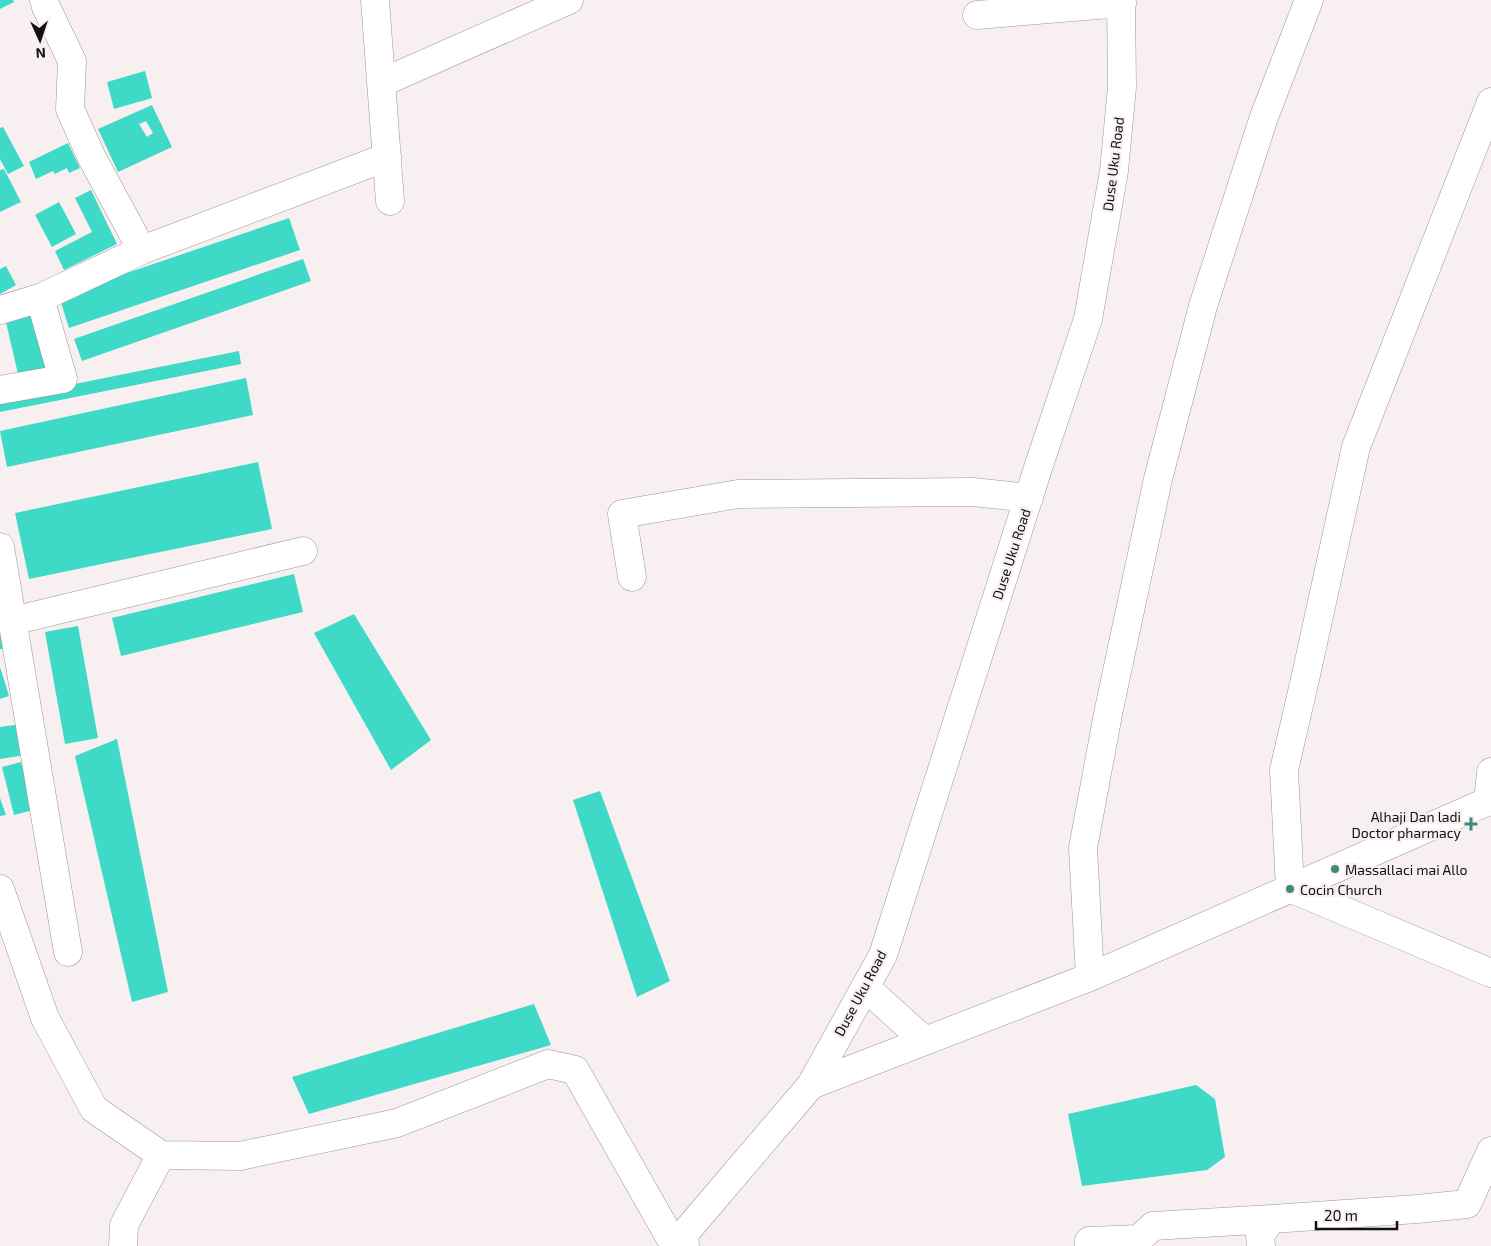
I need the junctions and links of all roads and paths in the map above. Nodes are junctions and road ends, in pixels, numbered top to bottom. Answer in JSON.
{"nodes":[{"id":1,"x":44,"y":0,"type":"edge"},
{"id":2,"x":375,"y":0,"type":"edge"},
{"id":3,"x":569,"y":0,"type":"edge"},
{"id":4,"x":1309,"y":0,"type":"edge"},
{"id":5,"x":1122,"y":2,"type":"edge"},
{"id":6,"x":978,"y":15,"type":"dead end"},
{"id":7,"x":381,"y":83,"type":"junction"},
{"id":8,"x":1491,"y":102,"type":"edge"},
{"id":9,"x":387,"y":157,"type":"junction"},
{"id":10,"x":390,"y":201,"type":"dead end"},
{"id":11,"x":142,"y":250,"type":"junction"},
{"id":12,"x":40,"y":298,"type":"junction"},
{"id":13,"x":0,"y":310,"type":"edge"},
{"id":14,"x":0,"y":390,"type":"edge"},
{"id":15,"x":1029,"y":498,"type":"junction"},
{"id":16,"x":0,"y":547,"type":"edge"},
{"id":17,"x":303,"y":551,"type":"dead end"},
{"id":18,"x":632,"y":577,"type":"dead end"},
{"id":19,"x":12,"y":620,"type":"junction"},
{"id":20,"x":1491,"y":772,"type":"edge"},
{"id":21,"x":1490,"y":801,"type":"edge"},
{"id":22,"x":1290,"y":888,"type":"junction"},
{"id":23,"x":0,"y":889,"type":"edge"},
{"id":24,"x":68,"y":952,"type":"dead end"},
{"id":25,"x":1491,"y":973,"type":"edge"},
{"id":26,"x":1090,"y":977,"type":"junction"},
{"id":27,"x":865,"y":987,"type":"junction"},
{"id":28,"x":925,"y":1041,"type":"junction"},
{"id":29,"x":811,"y":1085,"type":"junction"},
{"id":30,"x":1491,"y":1151,"type":"edge"},
{"id":31,"x":161,"y":1155,"type":"junction"},
{"id":32,"x":1272,"y":1219,"type":"junction"},
{"id":33,"x":676,"y":1242,"type":"edge"},
{"id":34,"x":123,"y":1246,"type":"edge"},
{"id":35,"x":1089,"y":1246,"type":"edge"},
{"id":36,"x":1261,"y":1246,"type":"edge"}],
"edges":[{"from":1,"to":11,"type":"street"},
{"from":2,"to":7,"type":"street"},
{"from":3,"to":7,"type":"street"},
{"from":4,"to":26,"type":"street"},
{"from":5,"to":6,"type":"street"},
{"from":5,"to":15,"type":"street","name":"Duse Uku Road"},
{"from":7,"to":9,"type":"street"},
{"from":8,"to":22,"type":"street"},
{"from":9,"to":10,"type":"street"},
{"from":9,"to":11,"type":"street"},
{"from":11,"to":12,"type":"street"},
{"from":12,"to":13,"type":"street"},
{"from":12,"to":14,"type":"street"},
{"from":15,"to":18,"type":"street"},
{"from":15,"to":27,"type":"street","name":"Duse Uku Road"},
{"from":16,"to":19,"type":"street"},
{"from":17,"to":19,"type":"street"},
{"from":19,"to":24,"type":"street"},
{"from":20,"to":21,"type":"street"},
{"from":21,"to":22,"type":"street"},
{"from":22,"to":25,"type":"street"},
{"from":22,"to":26,"type":"street"},
{"from":23,"to":31,"type":"street"},
{"from":26,"to":28,"type":"street"},
{"from":27,"to":28,"type":"street"},
{"from":27,"to":29,"type":"street","name":"Duse Uku Road"},
{"from":28,"to":29,"type":"street"},
{"from":29,"to":33,"type":"street","name":"Duse Uku Road"},
{"from":30,"to":32,"type":"street"},
{"from":31,"to":33,"type":"street"},
{"from":31,"to":34,"type":"street"},
{"from":32,"to":35,"type":"street"},
{"from":32,"to":36,"type":"street"}]}
